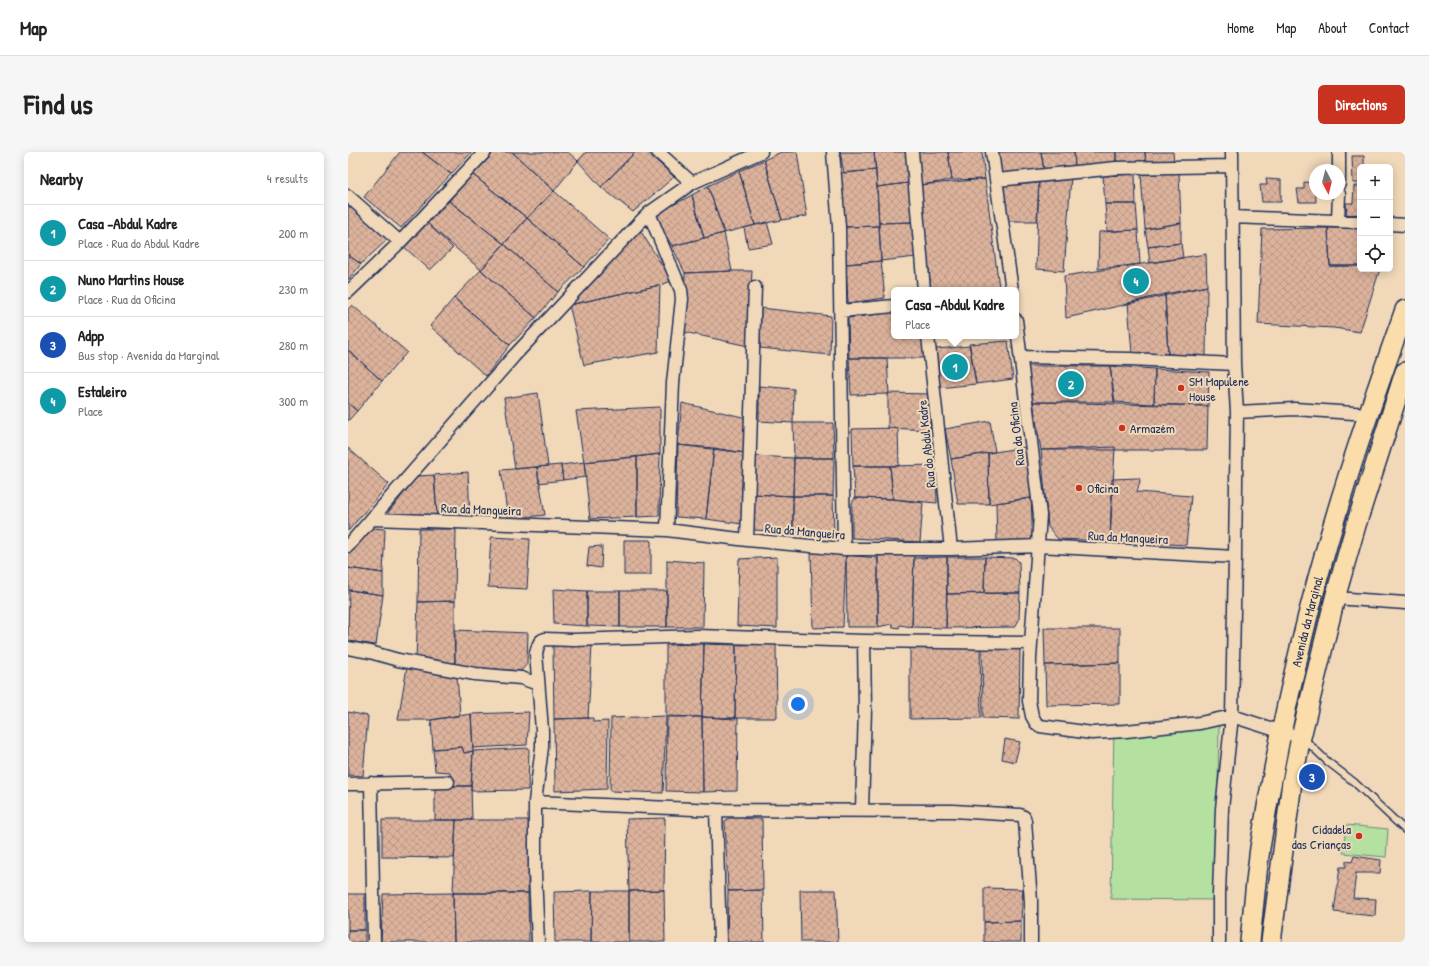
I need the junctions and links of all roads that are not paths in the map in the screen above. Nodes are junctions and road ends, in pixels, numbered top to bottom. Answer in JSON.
{"nodes":[{"id":1,"x":485,"y":152,"type":"edge"},
{"id":2,"x":658,"y":152,"type":"edge"},
{"id":3,"x":761,"y":152,"type":"edge"},
{"id":4,"x":833,"y":152,"type":"edge"},
{"id":5,"x":912,"y":152,"type":"edge"},
{"id":6,"x":992,"y":152,"type":"edge"},
{"id":7,"x":1232,"y":152,"type":"edge"},
{"id":8,"x":1339,"y":152,"type":"edge"},
{"id":9,"x":1339,"y":164,"type":"edge"},
{"id":10,"x":1231,"y":166,"type":"junction"},
{"id":11,"x":997,"y":180,"type":"junction"},
{"id":12,"x":692,"y":183,"type":"junction"},
{"id":13,"x":348,"y":196,"type":"edge"},
{"id":14,"x":1339,"y":200,"type":"edge"},
{"id":15,"x":649,"y":213,"type":"junction"},
{"id":16,"x":1232,"y":217,"type":"junction"},
{"id":17,"x":1338,"y":220,"type":"junction"},
{"id":18,"x":1357,"y":222,"type":"edge"},
{"id":19,"x":1393,"y":224,"type":"edge"},
{"id":20,"x":1405,"y":225,"type":"edge"},
{"id":21,"x":400,"y":242,"type":"junction"},
{"id":22,"x":755,"y":287,"type":"dead end"},
{"id":23,"x":924,"y":287,"type":"edge"},
{"id":24,"x":1012,"y":287,"type":"edge"},
{"id":25,"x":348,"y":292,"type":"edge"},
{"id":26,"x":891,"y":306,"type":"edge"},
{"id":27,"x":1405,"y":310,"type":"edge"},
{"id":28,"x":841,"y":311,"type":"junction"},
{"id":29,"x":928,"y":339,"type":"edge"},
{"id":30,"x":1019,"y":339,"type":"edge"},
{"id":31,"x":1021,"y":357,"type":"junction"},
{"id":32,"x":1234,"y":364,"type":"junction"},
{"id":33,"x":1405,"y":372,"type":"edge"},
{"id":34,"x":1237,"y":412,"type":"junction"},
{"id":35,"x":1368,"y":414,"type":"junction"},
{"id":36,"x":373,"y":519,"type":"junction"},
{"id":37,"x":667,"y":530,"type":"junction"},
{"id":38,"x":747,"y":540,"type":"junction"},
{"id":39,"x":348,"y":546,"type":"edge"},
{"id":40,"x":1039,"y":546,"type":"junction"},
{"id":41,"x":844,"y":549,"type":"junction"},
{"id":42,"x":951,"y":549,"type":"junction"},
{"id":43,"x":1235,"y":557,"type":"junction"},
{"id":44,"x":1335,"y":598,"type":"junction"},
{"id":45,"x":1405,"y":603,"type":"edge"},
{"id":46,"x":864,"y":641,"type":"junction"},
{"id":47,"x":1031,"y":642,"type":"junction"},
{"id":48,"x":348,"y":648,"type":"edge"},
{"id":49,"x":538,"y":684,"type":"junction"},
{"id":50,"x":1232,"y":716,"type":"junction"},
{"id":51,"x":1282,"y":732,"type":"junction"},
{"id":52,"x":1301,"y":737,"type":"junction"},
{"id":53,"x":448,"y":782,"type":"dead end"},
{"id":54,"x":348,"y":784,"type":"edge"},
{"id":55,"x":371,"y":784,"type":"junction"},
{"id":56,"x":535,"y":802,"type":"junction"},
{"id":57,"x":716,"y":810,"type":"junction"},
{"id":58,"x":862,"y":810,"type":"junction"},
{"id":59,"x":1405,"y":830,"type":"edge"},
{"id":60,"x":374,"y":942,"type":"edge"},
{"id":61,"x":538,"y":942,"type":"edge"},
{"id":62,"x":720,"y":942,"type":"edge"},
{"id":63,"x":1031,"y":942,"type":"edge"},
{"id":64,"x":1219,"y":942,"type":"edge"},
{"id":65,"x":1250,"y":942,"type":"edge"},
{"id":66,"x":1271,"y":942,"type":"edge"}],
"edges":[{"from":1,"to":21,"type":"street"},
{"from":2,"to":12,"type":"street"},
{"from":3,"to":12,"type":"street"},
{"from":4,"to":28,"type":"street"},
{"from":5,"to":23,"type":"street"},
{"from":6,"to":11,"type":"street"},
{"from":7,"to":10,"type":"street"},
{"from":8,"to":9,"type":"street"},
{"from":10,"to":11,"type":"street"},
{"from":10,"to":16,"type":"street"},
{"from":11,"to":24,"type":"street"},
{"from":12,"to":15,"type":"street"},
{"from":13,"to":21,"type":"street"},
{"from":14,"to":17,"type":"street"},
{"from":15,"to":36,"type":"street"},
{"from":15,"to":37,"type":"street"},
{"from":16,"to":17,"type":"street"},
{"from":16,"to":32,"type":"street"},
{"from":17,"to":18,"type":"street"},
{"from":19,"to":20,"type":"street"},
{"from":21,"to":25,"type":"street"},
{"from":22,"to":38,"type":"street"},
{"from":26,"to":28,"type":"street"},
{"from":27,"to":35,"type":"main road","name":"Avenida da Marginal"},
{"from":28,"to":41,"type":"street"},
{"from":29,"to":42,"type":"street","name":"Rua do Abdul Kadre"},
{"from":30,"to":31,"type":"street","name":"Rua da Oficina"},
{"from":31,"to":32,"type":"street"},
{"from":31,"to":40,"type":"street","name":"Rua da Oficina"},
{"from":32,"to":34,"type":"street"},
{"from":33,"to":44,"type":"main road","name":"Avenida da Marginal"},
{"from":34,"to":35,"type":"street"},
{"from":34,"to":43,"type":"street"},
{"from":35,"to":51,"type":"main road","name":"Avenida da Marginal"},
{"from":36,"to":37,"type":"street","name":"Rua da Mangueira"},
{"from":36,"to":39,"type":"street"},
{"from":37,"to":38,"type":"street","name":"Rua da Mangueira"},
{"from":38,"to":41,"type":"street","name":"Rua da Mangueira"},
{"from":40,"to":42,"type":"street","name":"Rua da Mangueira"},
{"from":40,"to":43,"type":"street","name":"Rua da Mangueira"},
{"from":40,"to":47,"type":"street","name":"Rua da Oficina"},
{"from":41,"to":42,"type":"street","name":"Rua da Mangueira"},
{"from":43,"to":50,"type":"street"},
{"from":44,"to":45,"type":"street"},
{"from":44,"to":52,"type":"main road","name":"Avenida da Marginal"},
{"from":46,"to":47,"type":"street"},
{"from":46,"to":49,"type":"street"},
{"from":46,"to":58,"type":"street"},
{"from":47,"to":50,"type":"street","name":"Rua da Oficina"},
{"from":48,"to":49,"type":"street"},
{"from":49,"to":56,"type":"street"},
{"from":50,"to":51,"type":"street"},
{"from":50,"to":64,"type":"street"},
{"from":51,"to":52,"type":"street"},
{"from":51,"to":65,"type":"main road","name":"Avenida da Marginal"},
{"from":52,"to":59,"type":"lane"},
{"from":52,"to":66,"type":"main road","name":"Avenida da Marginal"},
{"from":53,"to":55,"type":"street"},
{"from":54,"to":55,"type":"street"},
{"from":55,"to":60,"type":"street"},
{"from":56,"to":57,"type":"street"},
{"from":56,"to":61,"type":"street"},
{"from":57,"to":58,"type":"street"},
{"from":57,"to":62,"type":"street"},
{"from":58,"to":63,"type":"street"}]}
